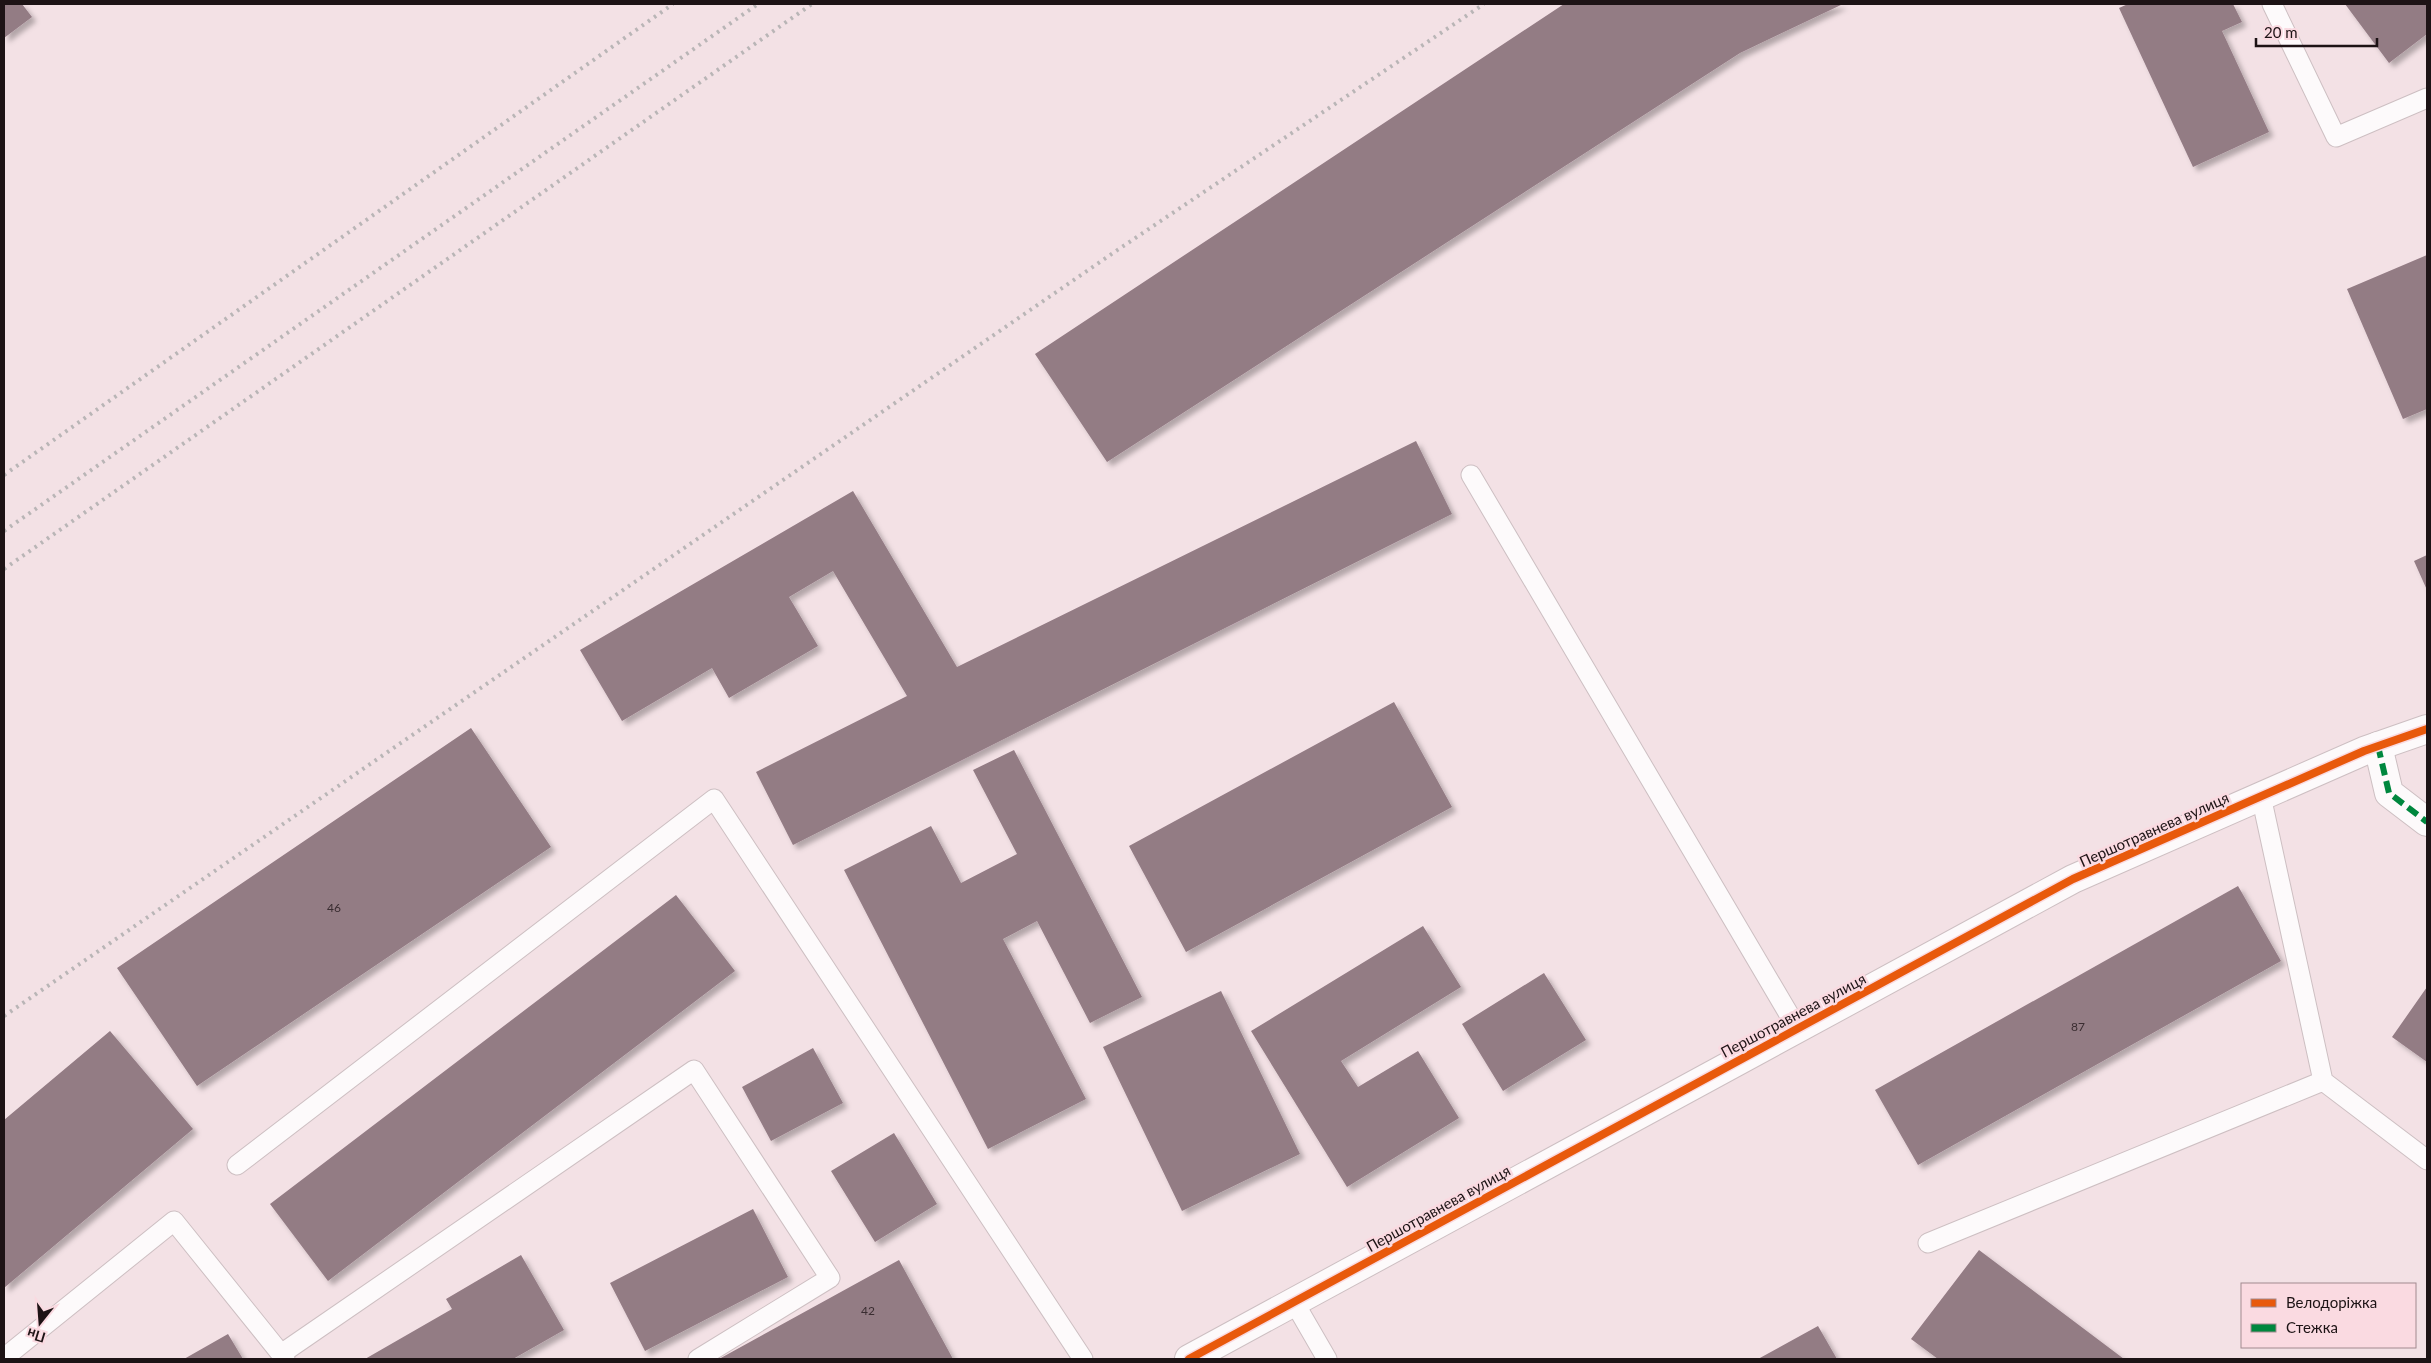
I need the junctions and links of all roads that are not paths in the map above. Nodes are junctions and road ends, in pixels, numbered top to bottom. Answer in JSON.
{"nodes":[{"id":1,"x":2272,"y":4,"type":"edge"},
{"id":2,"x":2427,"y":98,"type":"edge"},
{"id":3,"x":1471,"y":475,"type":"dead end"},
{"id":4,"x":2427,"y":729,"type":"edge"},
{"id":5,"x":2378,"y":746,"type":"junction"},
{"id":6,"x":2261,"y":796,"type":"junction"},
{"id":7,"x":2427,"y":822,"type":"edge"},
{"id":8,"x":1797,"y":1028,"type":"junction"},
{"id":9,"x":2323,"y":1081,"type":"junction"},
{"id":10,"x":2427,"y":1160,"type":"edge"},
{"id":11,"x":237,"y":1165,"type":"dead end"},
{"id":12,"x":1928,"y":1243,"type":"dead end"},
{"id":13,"x":1294,"y":1302,"type":"junction"},
{"id":14,"x":283,"y":1357,"type":"edge"},
{"id":15,"x":4,"y":1358,"type":"edge"},
{"id":16,"x":698,"y":1359,"type":"edge"},
{"id":17,"x":1083,"y":1359,"type":"edge"},
{"id":18,"x":1189,"y":1359,"type":"edge"},
{"id":19,"x":1327,"y":1359,"type":"edge"}],
"edges":[{"from":1,"to":2,"type":"lane"},
{"from":3,"to":8,"type":"lane"},
{"from":4,"to":5,"type":"street","name":"Першотравнева вулиця"},
{"from":5,"to":6,"type":"street","name":"Першотравнева вулиця"},
{"from":5,"to":7,"type":"street"},
{"from":6,"to":8,"type":"street","name":"Першотравнева вулиця"},
{"from":6,"to":9,"type":"lane"},
{"from":8,"to":13,"type":"street","name":"Першотравнева вулиця"},
{"from":9,"to":10,"type":"lane"},
{"from":9,"to":12,"type":"lane"},
{"from":11,"to":17,"type":"lane"},
{"from":13,"to":18,"type":"street","name":"Першотравнева вулиця"},
{"from":13,"to":19,"type":"lane"},
{"from":14,"to":15,"type":"lane"},
{"from":14,"to":16,"type":"lane"}]}
